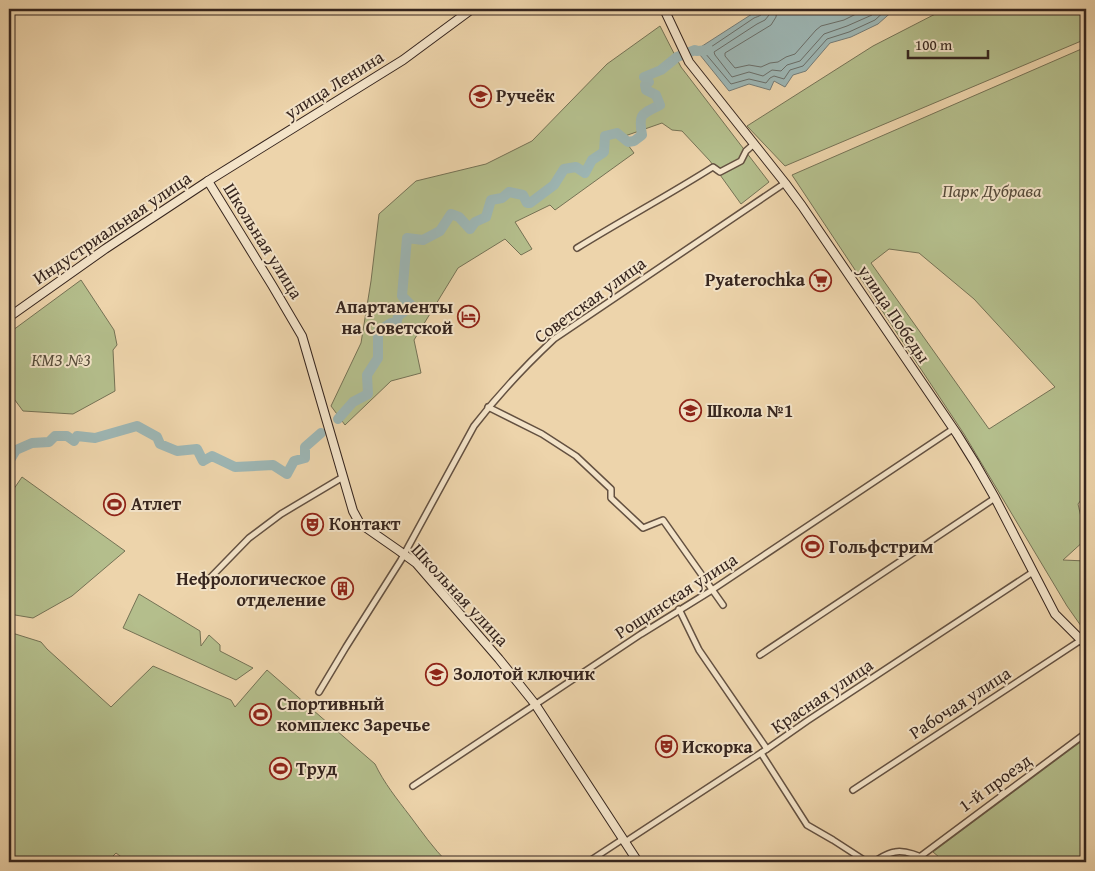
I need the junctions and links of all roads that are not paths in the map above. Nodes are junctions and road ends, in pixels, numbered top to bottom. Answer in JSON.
{"nodes":[{"id":1,"x":472,"y":9,"type":"edge"},
{"id":2,"x":664,"y":9,"type":"edge"},
{"id":3,"x":754,"y":144,"type":"junction"},
{"id":4,"x":208,"y":181,"type":"junction"},
{"id":5,"x":785,"y":183,"type":"junction"},
{"id":6,"x":577,"y":248,"type":"dead end"},
{"id":7,"x":9,"y":318,"type":"edge"},
{"id":8,"x":488,"y":407,"type":"junction"},
{"id":9,"x":953,"y":429,"type":"junction"},
{"id":10,"x":343,"y":477,"type":"junction"},
{"id":11,"x":995,"y":498,"type":"junction"},
{"id":12,"x":404,"y":554,"type":"junction"},
{"id":13,"x":1034,"y":572,"type":"junction"},
{"id":14,"x":211,"y":577,"type":"dead end"},
{"id":15,"x":712,"y":590,"type":"junction"},
{"id":16,"x":724,"y":605,"type":"dead end"},
{"id":17,"x":679,"y":609,"type":"junction"},
{"id":18,"x":1084,"y":642,"type":"edge"},
{"id":19,"x":760,"y":655,"type":"dead end"},
{"id":20,"x":319,"y":692,"type":"dead end"},
{"id":21,"x":535,"y":704,"type":"junction"},
{"id":22,"x":1086,"y":733,"type":"edge"},
{"id":23,"x":767,"y":749,"type":"junction"},
{"id":24,"x":761,"y":753,"type":"junction"},
{"id":25,"x":413,"y":786,"type":"dead end"},
{"id":26,"x":853,"y":790,"type":"dead end"},
{"id":27,"x":624,"y":841,"type":"junction"},
{"id":28,"x":920,"y":856,"type":"junction"},
{"id":29,"x":588,"y":862,"type":"edge"},
{"id":30,"x":638,"y":862,"type":"edge"},
{"id":31,"x":867,"y":862,"type":"edge"},
{"id":32,"x":872,"y":862,"type":"edge"},
{"id":33,"x":929,"y":862,"type":"edge"}],
"edges":[{"from":1,"to":4,"type":"main road","name":"улица Ленина"},
{"from":2,"to":3,"type":"main road","name":"улица Победы"},
{"from":3,"to":5,"type":"main road","name":"улица Победы"},
{"from":3,"to":6,"type":"street"},
{"from":4,"to":7,"type":"main road","name":"Индустриальная улица"},
{"from":4,"to":10,"type":"main road","name":"Школьная улица"},
{"from":5,"to":8,"type":"street","name":"Советская улица"},
{"from":5,"to":9,"type":"main road","name":"улица Победы"},
{"from":8,"to":12,"type":"street","name":"Советская улица"},
{"from":8,"to":15,"type":"street"},
{"from":9,"to":11,"type":"main road","name":"улица Победы"},
{"from":9,"to":15,"type":"street","name":"Рощинская улица"},
{"from":10,"to":12,"type":"main road","name":"Школьная улица"},
{"from":10,"to":14,"type":"street"},
{"from":11,"to":13,"type":"main road","name":"улица Победы"},
{"from":11,"to":19,"type":"street"},
{"from":12,"to":20,"type":"street","name":"Советская улица"},
{"from":12,"to":21,"type":"main road","name":"Школьная улица"},
{"from":13,"to":18,"type":"main road","name":"улица Победы"},
{"from":13,"to":23,"type":"street","name":"Красная улица"},
{"from":15,"to":16,"type":"street"},
{"from":15,"to":17,"type":"street","name":"Рощинская улица"},
{"from":17,"to":21,"type":"street","name":"Рощинская улица"},
{"from":17,"to":23,"type":"street"},
{"from":18,"to":26,"type":"street","name":"Рабочая улица"},
{"from":21,"to":25,"type":"street","name":"Рощинская улица"},
{"from":21,"to":27,"type":"main road","name":"Школьная улица"},
{"from":22,"to":28,"type":"street","name":"1-й проезд"},
{"from":23,"to":24,"type":"street","name":"Красная улица"},
{"from":24,"to":27,"type":"street","name":"Красная улица"},
{"from":24,"to":31,"type":"street"},
{"from":27,"to":29,"type":"street","name":"Красная улица"},
{"from":27,"to":30,"type":"main road","name":"Школьная улица"},
{"from":28,"to":32,"type":"street"},
{"from":28,"to":33,"type":"street"}]}
